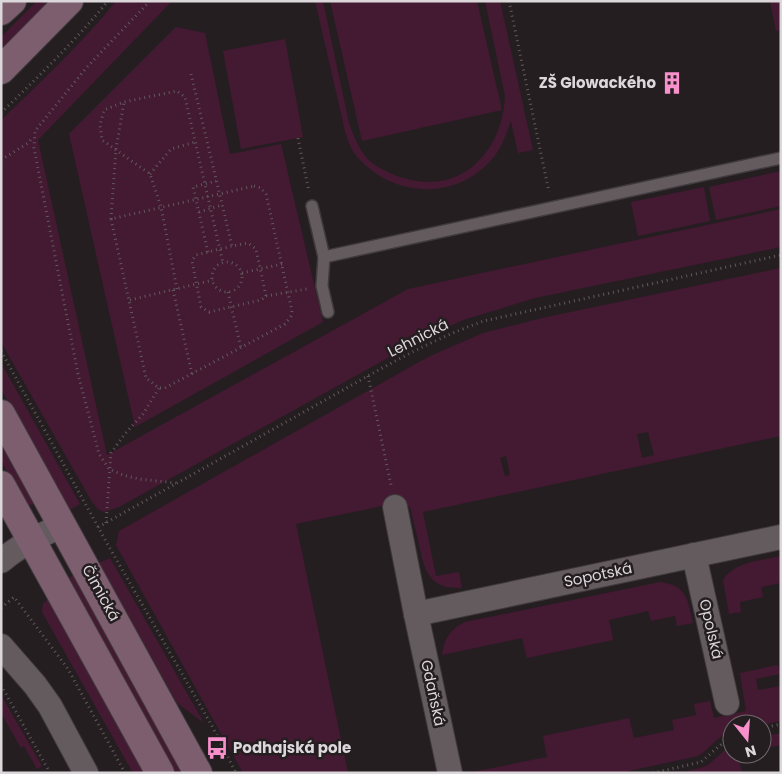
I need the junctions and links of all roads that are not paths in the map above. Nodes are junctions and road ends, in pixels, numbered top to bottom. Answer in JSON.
{"nodes":[{"id":1,"x":12,"y":1,"type":"edge"},
{"id":2,"x":69,"y":1,"type":"edge"},
{"id":3,"x":1,"y":11,"type":"edge"},
{"id":4,"x":1,"y":70,"type":"edge"},
{"id":5,"x":781,"y":158,"type":"edge"},
{"id":6,"x":312,"y":206,"type":"road end"},
{"id":7,"x":324,"y":257,"type":"junction"},
{"id":8,"x":328,"y":312,"type":"dead end"},
{"id":9,"x":1,"y":414,"type":"edge"},
{"id":10,"x":1,"y":485,"type":"edge"},
{"id":11,"x":395,"y":507,"type":"road end"},
{"id":12,"x":63,"y":525,"type":"junction"},
{"id":13,"x":781,"y":537,"type":"edge"},
{"id":14,"x":32,"y":540,"type":"junction"},
{"id":15,"x":694,"y":555,"type":"junction"},
{"id":16,"x":1,"y":561,"type":"edge"},
{"id":17,"x":416,"y":614,"type":"junction"},
{"id":18,"x":1,"y":646,"type":"edge"},
{"id":19,"x":728,"y":703,"type":"dead end"},
{"id":20,"x":86,"y":773,"type":"edge"},
{"id":21,"x":160,"y":773,"type":"edge"},
{"id":22,"x":198,"y":773,"type":"edge"},
{"id":23,"x":450,"y":773,"type":"edge"}],
"edges":[{"from":1,"to":3,"type":"street"},
{"from":2,"to":4,"type":"street"},
{"from":5,"to":7,"type":"lane"},
{"from":6,"to":7,"type":"lane"},
{"from":7,"to":8,"type":"lane"},
{"from":9,"to":12,"type":"street","name":"Čimická"},
{"from":10,"to":14,"type":"street"},
{"from":11,"to":17,"type":"street","name":"Gdaňská"},
{"from":12,"to":14,"type":"street"},
{"from":12,"to":22,"type":"street","name":"Čimická"},
{"from":13,"to":15,"type":"street","name":"Sopotská"},
{"from":14,"to":16,"type":"street"},
{"from":14,"to":21,"type":"street"},
{"from":15,"to":17,"type":"street","name":"Sopotská"},
{"from":15,"to":19,"type":"street","name":"Opolská"},
{"from":17,"to":23,"type":"street","name":"Gdaňská"},
{"from":18,"to":20,"type":"street"}]}
